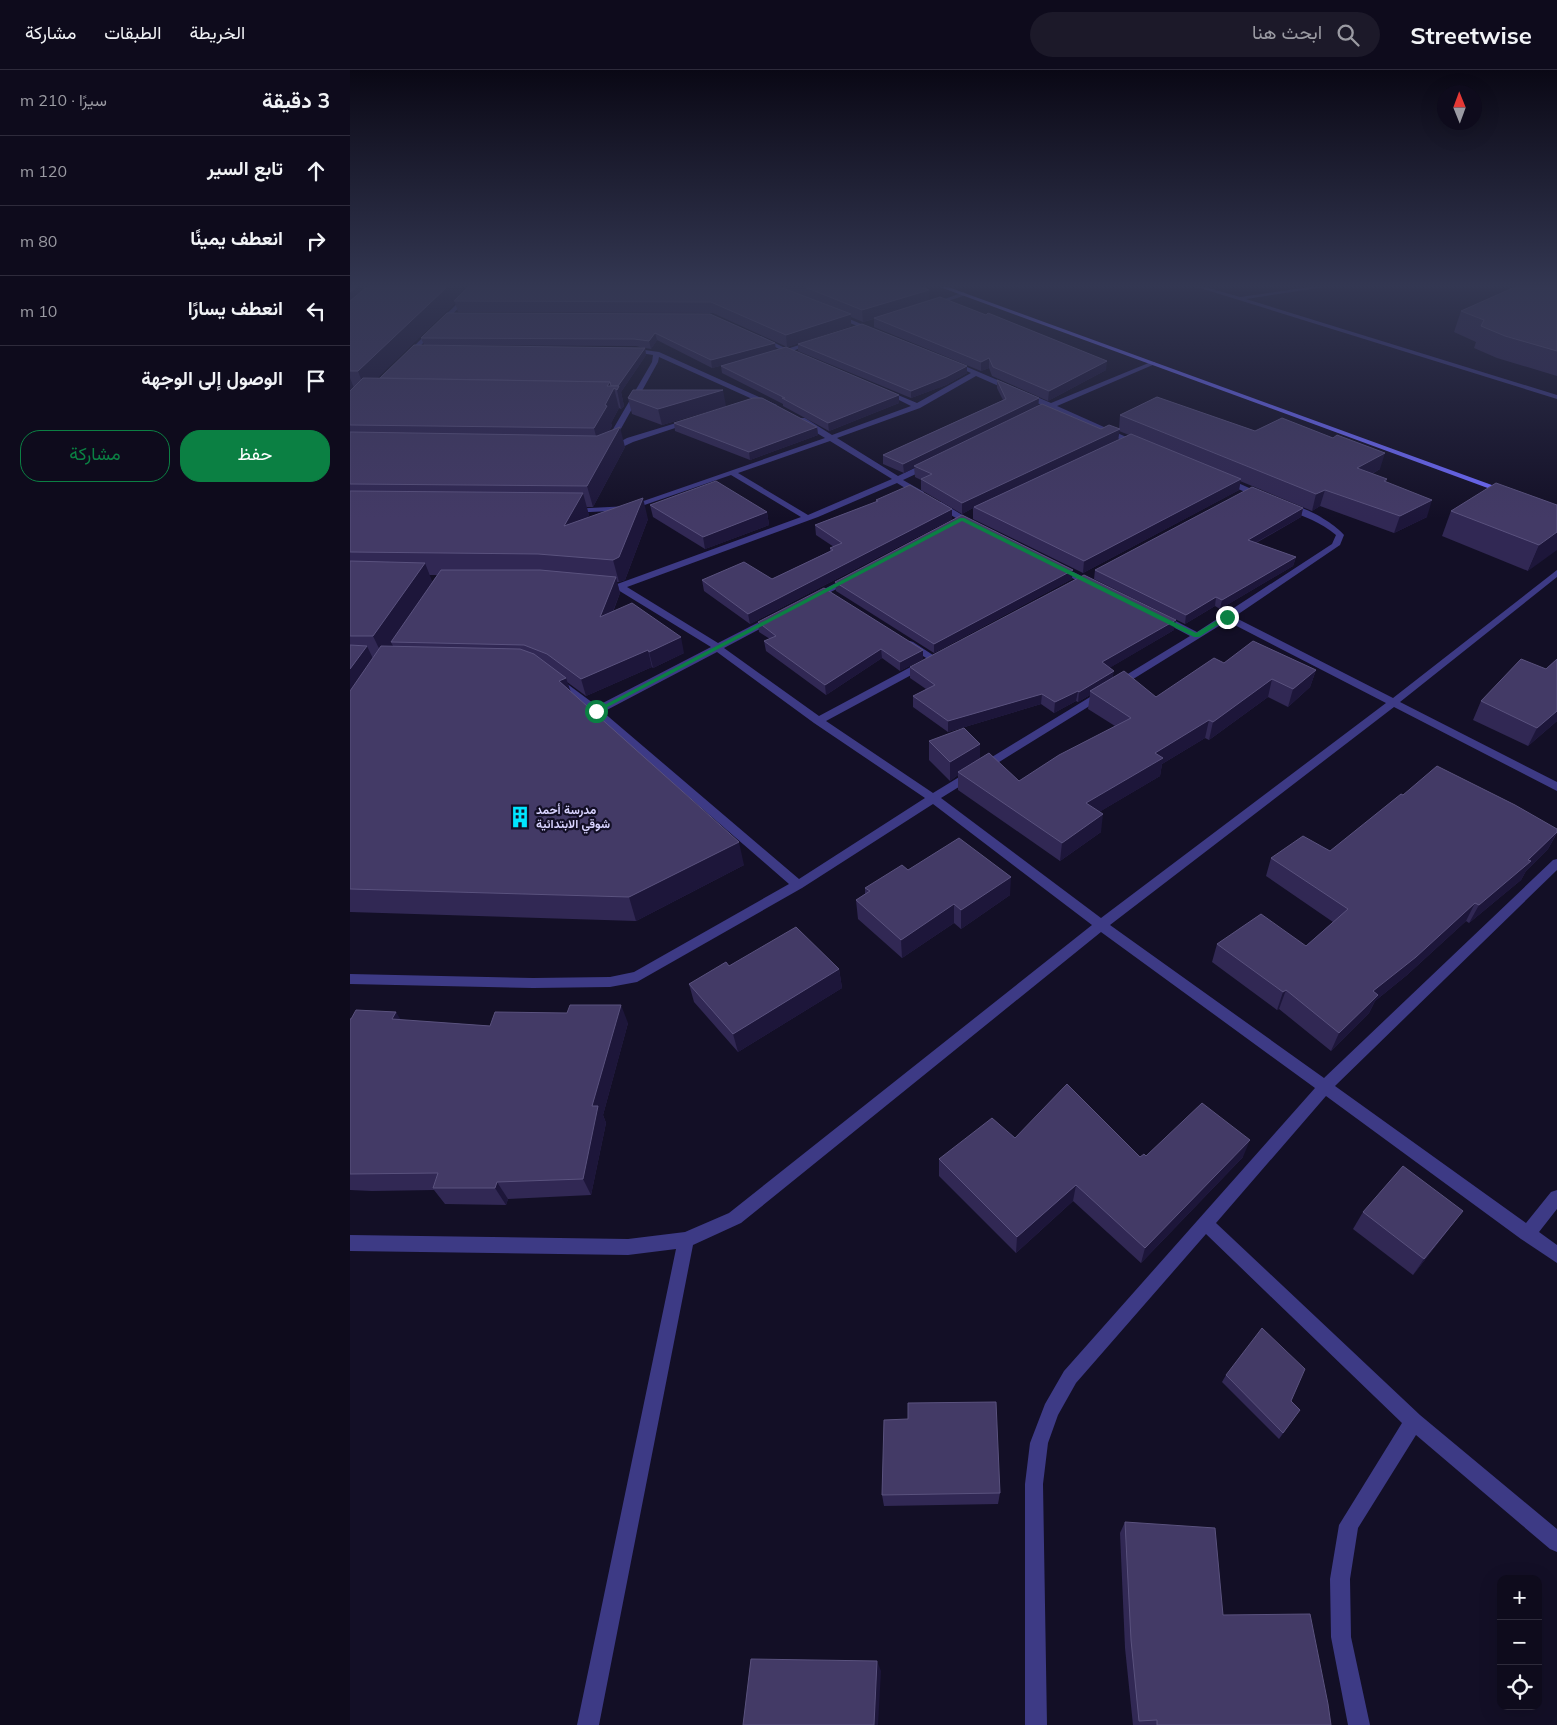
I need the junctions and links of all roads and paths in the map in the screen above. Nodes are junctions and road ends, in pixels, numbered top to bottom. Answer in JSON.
{"nodes":[{"id":1,"x":654,"y":364,"type":"edge"},
{"id":2,"x":683,"y":364,"type":"edge"},
{"id":3,"x":956,"y":364,"type":"edge"},
{"id":4,"x":1150,"y":364,"type":"edge"},
{"id":5,"x":1156,"y":364,"type":"edge"},
{"id":6,"x":1451,"y":364,"type":"edge"},
{"id":7,"x":714,"y":372,"type":"dead end"},
{"id":8,"x":976,"y":373,"type":"junction"},
{"id":9,"x":705,"y":374,"type":"junction"},
{"id":10,"x":874,"y":387,"type":"edge"},
{"id":11,"x":1557,"y":397,"type":"edge"},
{"id":12,"x":625,"y":398,"type":"dead end"},
{"id":13,"x":635,"y":398,"type":"junction"},
{"id":14,"x":762,"y":399,"type":"junction"},
{"id":15,"x":753,"y":402,"type":"edge"},
{"id":16,"x":917,"y":406,"type":"junction"},
{"id":17,"x":1049,"y":406,"type":"junction"},
{"id":18,"x":783,"y":410,"type":"edge"},
{"id":19,"x":1040,"y":410,"type":"edge"},
{"id":20,"x":791,"y":414,"type":"edge"},
{"id":21,"x":696,"y":420,"type":"edge"},
{"id":22,"x":831,"y":438,"type":"junction"},
{"id":23,"x":1148,"y":448,"type":"edge"},
{"id":24,"x":933,"y":463,"type":"edge"},
{"id":25,"x":733,"y":473,"type":"junction"},
{"id":26,"x":1212,"y":475,"type":"edge"},
{"id":27,"x":897,"y":481,"type":"junction"},
{"id":28,"x":1520,"y":497,"type":"edge"},
{"id":29,"x":558,"y":511,"type":"edge"},
{"id":30,"x":806,"y":517,"type":"junction"},
{"id":31,"x":980,"y":528,"type":"edge"},
{"id":32,"x":1051,"y":564,"type":"edge"},
{"id":33,"x":860,"y":573,"type":"edge"},
{"id":34,"x":1557,"y":573,"type":"edge"},
{"id":35,"x":601,"y":586,"type":"edge"},
{"id":36,"x":620,"y":587,"type":"junction"},
{"id":37,"x":1099,"y":587,"type":"edge"},
{"id":38,"x":809,"y":600,"type":"edge"},
{"id":39,"x":1150,"y":611,"type":"edge"},
{"id":40,"x":784,"y":613,"type":"edge"},
{"id":41,"x":1227,"y":617,"type":"junction"},
{"id":42,"x":1196,"y":635,"type":"junction"},
{"id":43,"x":900,"y":638,"type":"edge"},
{"id":44,"x":717,"y":647,"type":"junction"},
{"id":45,"x":547,"y":674,"type":"edge"},
{"id":46,"x":1394,"y":702,"type":"junction"},
{"id":47,"x":596,"y":711,"type":"junction"},
{"id":48,"x":818,"y":721,"type":"junction"},
{"id":49,"x":1557,"y":787,"type":"edge"},
{"id":50,"x":933,"y":798,"type":"junction"},
{"id":51,"x":1557,"y":863,"type":"edge"},
{"id":52,"x":798,"y":885,"type":"junction"},
{"id":53,"x":1101,"y":926,"type":"junction"},
{"id":54,"x":350,"y":979,"type":"edge"},
{"id":55,"x":1325,"y":1087,"type":"junction"},
{"id":56,"x":1557,"y":1197,"type":"edge"},
{"id":57,"x":1206,"y":1224,"type":"junction"},
{"id":58,"x":1528,"y":1234,"type":"junction"},
{"id":59,"x":686,"y":1240,"type":"junction"},
{"id":60,"x":350,"y":1243,"type":"edge"},
{"id":61,"x":1557,"y":1255,"type":"edge"},
{"id":62,"x":1414,"y":1422,"type":"junction"},
{"id":63,"x":1557,"y":1542,"type":"edge"},
{"id":64,"x":588,"y":1725,"type":"edge"},
{"id":65,"x":1036,"y":1725,"type":"edge"},
{"id":66,"x":1359,"y":1725,"type":"edge"}],
"edges":[{"from":1,"to":13,"type":"street"},
{"from":2,"to":9,"type":"street"},
{"from":3,"to":8,"type":"street"},
{"from":4,"to":17,"type":"street"},
{"from":5,"to":28,"type":"main road"},
{"from":6,"to":11,"type":"street"},
{"from":7,"to":9,"type":"street"},
{"from":8,"to":16,"type":"street"},
{"from":8,"to":17,"type":"street"},
{"from":9,"to":14,"type":"street"},
{"from":10,"to":16,"type":"street"},
{"from":12,"to":13,"type":"street"},
{"from":13,"to":21,"type":"street"},
{"from":14,"to":15,"type":"street"},
{"from":14,"to":18,"type":"street"},
{"from":16,"to":22,"type":"street"},
{"from":17,"to":19,"type":"street"},
{"from":17,"to":23,"type":"street"},
{"from":20,"to":22,"type":"street"},
{"from":22,"to":25,"type":"street"},
{"from":22,"to":27,"type":"street"},
{"from":24,"to":27,"type":"street"},
{"from":25,"to":29,"type":"street"},
{"from":25,"to":30,"type":"street"},
{"from":26,"to":41,"type":"street"},
{"from":27,"to":30,"type":"street"},
{"from":27,"to":31,"type":"street"},
{"from":30,"to":36,"type":"street"},
{"from":32,"to":37,"type":"street"},
{"from":33,"to":38,"type":"street"},
{"from":34,"to":46,"type":"street"},
{"from":35,"to":36,"type":"street"},
{"from":36,"to":44,"type":"street"},
{"from":39,"to":42,"type":"street"},
{"from":40,"to":44,"type":"street"},
{"from":41,"to":42,"type":"street"},
{"from":41,"to":46,"type":"street"},
{"from":42,"to":50,"type":"street"},
{"from":43,"to":48,"type":"street"},
{"from":44,"to":47,"type":"street"},
{"from":44,"to":48,"type":"street"},
{"from":45,"to":47,"type":"street"},
{"from":46,"to":49,"type":"street"},
{"from":46,"to":53,"type":"street"},
{"from":47,"to":52,"type":"street"},
{"from":48,"to":50,"type":"street"},
{"from":50,"to":52,"type":"street"},
{"from":50,"to":53,"type":"street"},
{"from":51,"to":55,"type":"street"},
{"from":52,"to":54,"type":"street"},
{"from":53,"to":55,"type":"street"},
{"from":53,"to":59,"type":"street"},
{"from":55,"to":57,"type":"street"},
{"from":55,"to":58,"type":"street"},
{"from":56,"to":58,"type":"street"},
{"from":57,"to":62,"type":"street"},
{"from":57,"to":65,"type":"street"},
{"from":58,"to":61,"type":"street"},
{"from":59,"to":60,"type":"street"},
{"from":59,"to":64,"type":"street"},
{"from":62,"to":63,"type":"street"},
{"from":62,"to":66,"type":"street"}]}
